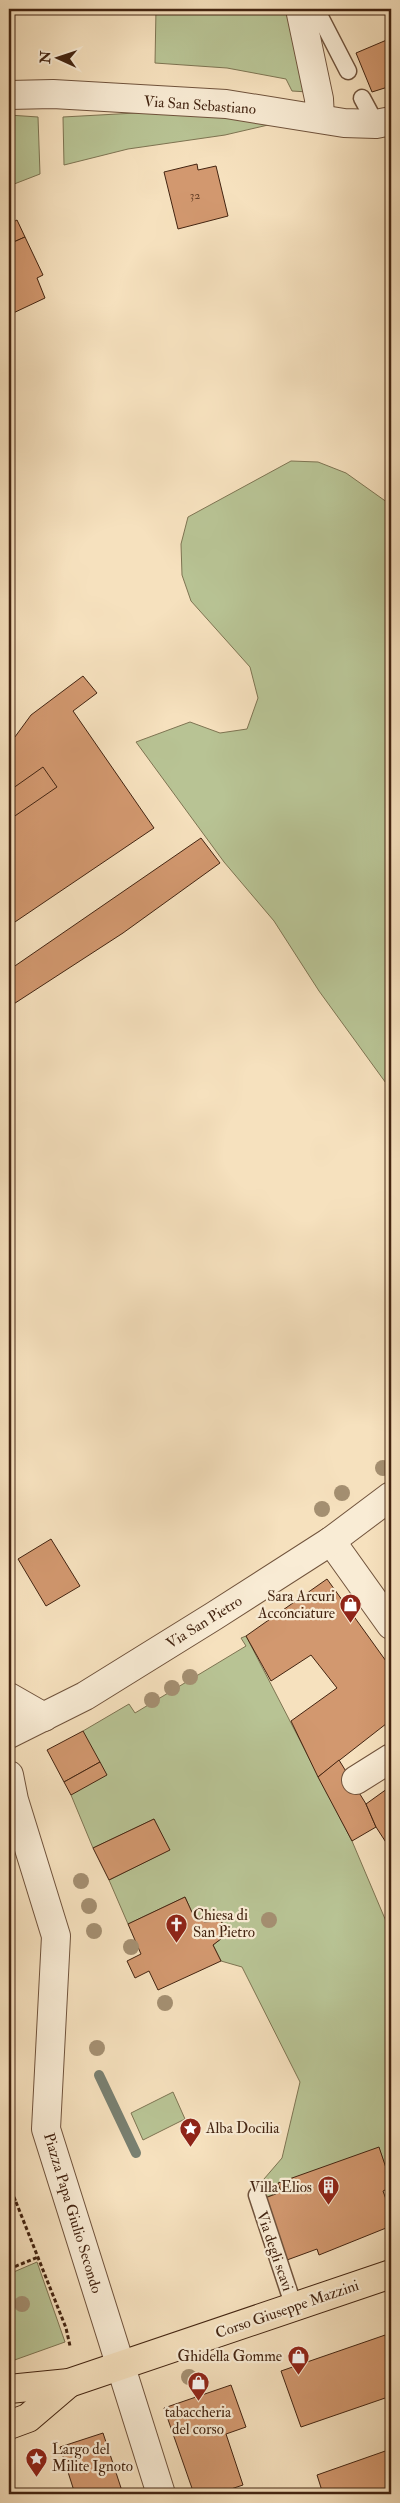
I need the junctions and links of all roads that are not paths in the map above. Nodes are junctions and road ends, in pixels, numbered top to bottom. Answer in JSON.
{"nodes":[{"id":1,"x":300,"y":9,"type":"edge"},
{"id":2,"x":316,"y":9,"type":"edge"},
{"id":3,"x":348,"y":71,"type":"dead end"},
{"id":4,"x":9,"y":95,"type":"edge"},
{"id":5,"x":362,"y":98,"type":"dead end"},
{"id":6,"x":320,"y":118,"type":"junction"},
{"id":7,"x":384,"y":123,"type":"edge"},
{"id":8,"x":391,"y":1496,"type":"edge"},
{"id":9,"x":331,"y":1541,"type":"junction"},
{"id":10,"x":391,"y":1625,"type":"edge"},
{"id":11,"x":9,"y":1697,"type":"edge"},
{"id":12,"x":44,"y":1717,"type":"junction"},
{"id":13,"x":9,"y":1734,"type":"edge"},
{"id":14,"x":391,"y":1758,"type":"edge"},
{"id":15,"x":9,"y":1775,"type":"edge"},
{"id":16,"x":356,"y":1780,"type":"dead end"},
{"id":17,"x":257,"y":2195,"type":"dead end"},
{"id":18,"x":391,"y":2274,"type":"edge"},
{"id":19,"x":294,"y":2307,"type":"junction"},
{"id":20,"x":120,"y":2366,"type":"junction"},
{"id":21,"x":69,"y":2383,"type":"junction"},
{"id":22,"x":9,"y":2389,"type":"edge"},
{"id":23,"x":9,"y":2425,"type":"edge"},
{"id":24,"x":161,"y":2494,"type":"edge"}],
"edges":[{"from":1,"to":6,"type":"street"},
{"from":2,"to":3,"type":"lane"},
{"from":4,"to":6,"type":"street","name":"Via San Sebastiano"},
{"from":5,"to":7,"type":"lane"},
{"from":6,"to":7,"type":"street","name":"Via San Sebastiano"},
{"from":8,"to":9,"type":"street","name":"Via San Pietro"},
{"from":9,"to":10,"type":"street"},
{"from":9,"to":12,"type":"street","name":"Via San Pietro"},
{"from":11,"to":12,"type":"street"},
{"from":12,"to":13,"type":"street","name":"Via San Pietro"},
{"from":14,"to":16,"type":"street"},
{"from":15,"to":20,"type":"street","name":"Piazza Papa Giulio Secondo"},
{"from":17,"to":19,"type":"lane","name":"Via degli scavi"},
{"from":18,"to":19,"type":"main road","name":"Corso Giuseppe Mazzini"},
{"from":19,"to":20,"type":"main road","name":"Corso Giuseppe Mazzini"},
{"from":20,"to":21,"type":"main road","name":"Corso Giuseppe Mazzini"},
{"from":20,"to":24,"type":"street","name":"Piazza Papa Giulio Secondo"},
{"from":21,"to":22,"type":"main road","name":"Corso Giuseppe Mazzini"},
{"from":21,"to":23,"type":"main road","name":"Corso Giuseppe Mazzini"}]}
